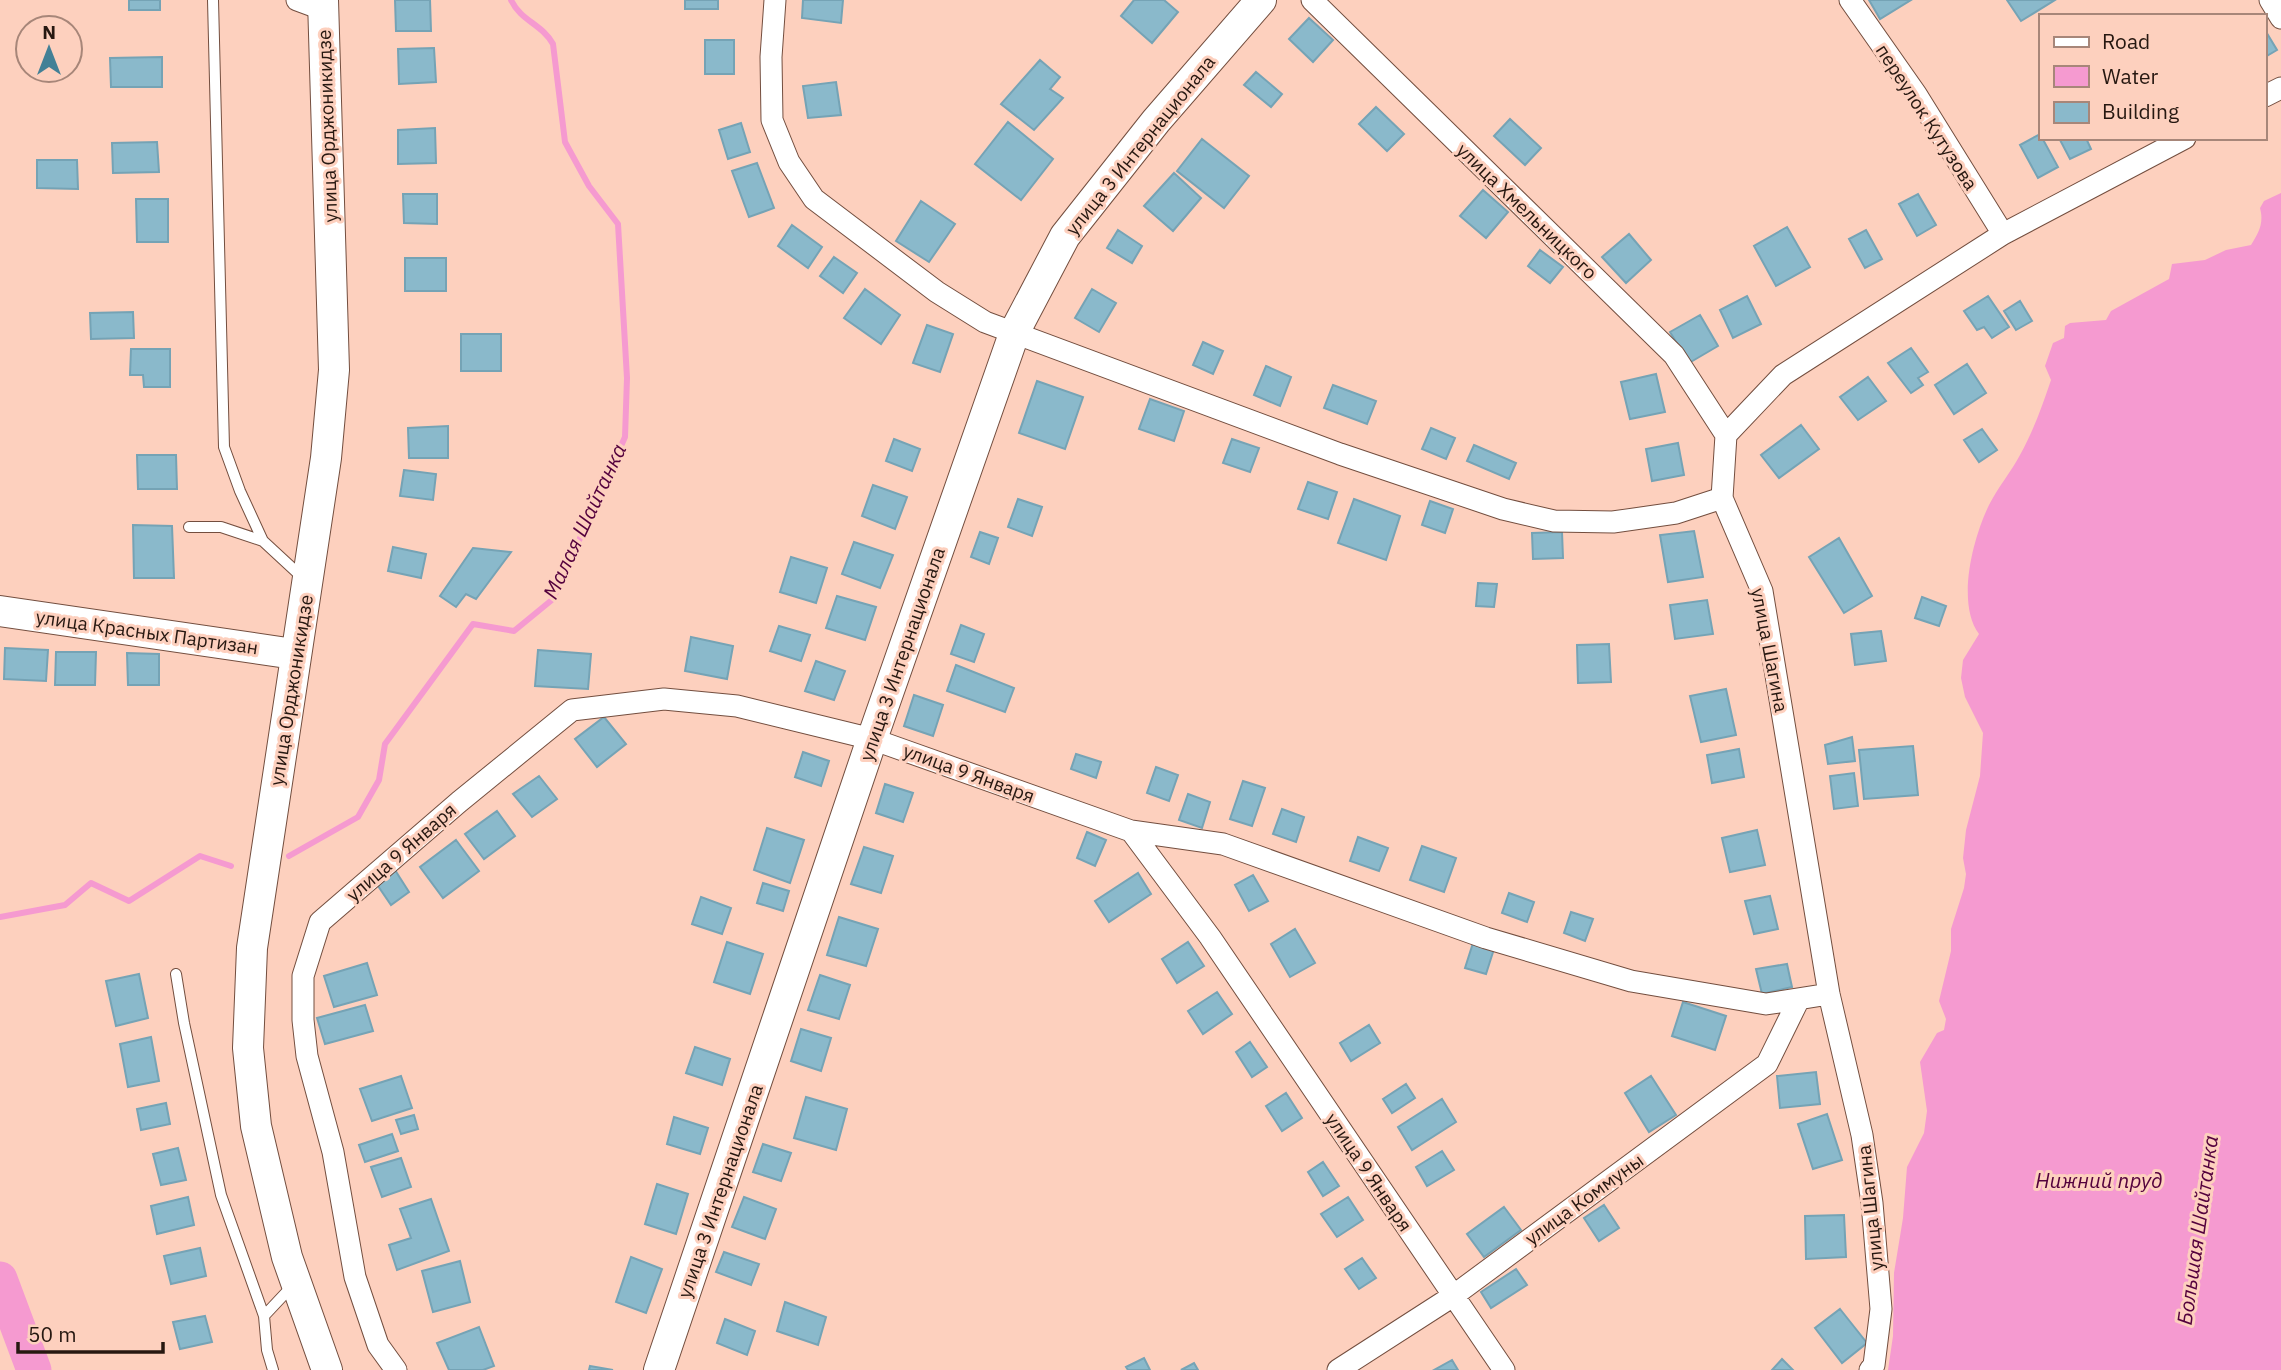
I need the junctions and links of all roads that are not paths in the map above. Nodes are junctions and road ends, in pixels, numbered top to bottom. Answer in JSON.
{"nodes":[{"id":1,"x":214,"y":0,"type":"edge"},
{"id":2,"x":297,"y":0,"type":"edge"},
{"id":3,"x":775,"y":0,"type":"edge"},
{"id":4,"x":1261,"y":0,"type":"edge"},
{"id":5,"x":1312,"y":0,"type":"edge"},
{"id":6,"x":1850,"y":0,"type":"edge"},
{"id":7,"x":2270,"y":0,"type":"edge"},
{"id":8,"x":324,"y":5,"type":"edge"},
{"id":9,"x":2281,"y":18,"type":"edge"},
{"id":10,"x":2181,"y":140,"type":"edge"},
{"id":11,"x":2003,"y":234,"type":"junction"},
{"id":12,"x":1015,"y":331,"type":"junction"},
{"id":13,"x":1726,"y":435,"type":"junction"},
{"id":14,"x":1722,"y":498,"type":"junction"},
{"id":15,"x":190,"y":527,"type":"dead end"},
{"id":16,"x":263,"y":541,"type":"junction"},
{"id":17,"x":308,"y":582,"type":"junction"},
{"id":18,"x":0,"y":611,"type":"edge"},
{"id":19,"x":294,"y":654,"type":"junction"},
{"id":20,"x":872,"y":739,"type":"junction"},
{"id":21,"x":1131,"y":831,"type":"junction"},
{"id":22,"x":176,"y":974,"type":"dead end"},
{"id":23,"x":1829,"y":993,"type":"junction"},
{"id":24,"x":1799,"y":999,"type":"junction"},
{"id":25,"x":296,"y":1282,"type":"junction"},
{"id":26,"x":1453,"y":1296,"type":"junction"},
{"id":27,"x":264,"y":1316,"type":"junction"},
{"id":28,"x":273,"y":1370,"type":"edge"},
{"id":29,"x":327,"y":1370,"type":"edge"},
{"id":30,"x":396,"y":1370,"type":"edge"},
{"id":31,"x":659,"y":1370,"type":"edge"},
{"id":32,"x":1338,"y":1370,"type":"edge"},
{"id":33,"x":1504,"y":1370,"type":"edge"},
{"id":34,"x":1870,"y":1370,"type":"edge"}],
"edges":[{"from":1,"to":16,"type":"lane"},
{"from":2,"to":8,"type":"street"},
{"from":3,"to":12,"type":"street"},
{"from":4,"to":12,"type":"street","name":"улица 3 Интернационала"},
{"from":5,"to":13,"type":"street","name":"улица Хмельницкого"},
{"from":6,"to":11,"type":"street","name":"переулок Кутузова"},
{"from":7,"to":9,"type":"street"},
{"from":8,"to":17,"type":"street","name":"улица Орджоникидзе"},
{"from":10,"to":11,"type":"street"},
{"from":11,"to":13,"type":"street"},
{"from":12,"to":14,"type":"street"},
{"from":12,"to":20,"type":"street","name":"улица 3 Интернационала"},
{"from":13,"to":14,"type":"street","name":"улица Шагина"},
{"from":14,"to":23,"type":"street","name":"улица Шагина"},
{"from":15,"to":16,"type":"lane"},
{"from":16,"to":17,"type":"lane"},
{"from":17,"to":19,"type":"street","name":"улица Орджоникидзе"},
{"from":18,"to":19,"type":"street","name":"улица Красных Партизан"},
{"from":19,"to":25,"type":"street","name":"улица Орджоникидзе"},
{"from":20,"to":21,"type":"street","name":"улица 9 Января"},
{"from":20,"to":30,"type":"street","name":"улица 9 Января"},
{"from":20,"to":31,"type":"street","name":"улица 3 Интернационала"},
{"from":21,"to":24,"type":"street"},
{"from":21,"to":26,"type":"street","name":"улица 9 Января"},
{"from":22,"to":27,"type":"lane"},
{"from":23,"to":24,"type":"street"},
{"from":23,"to":34,"type":"street","name":"улица Шагина"},
{"from":24,"to":26,"type":"street","name":"улица Коммуны"},
{"from":25,"to":27,"type":"lane"},
{"from":25,"to":29,"type":"street","name":"улица Орджоникидзе"},
{"from":26,"to":32,"type":"street","name":"улица Коммуны"},
{"from":26,"to":33,"type":"street","name":"улица 9 Января"},
{"from":27,"to":28,"type":"lane"}]}
